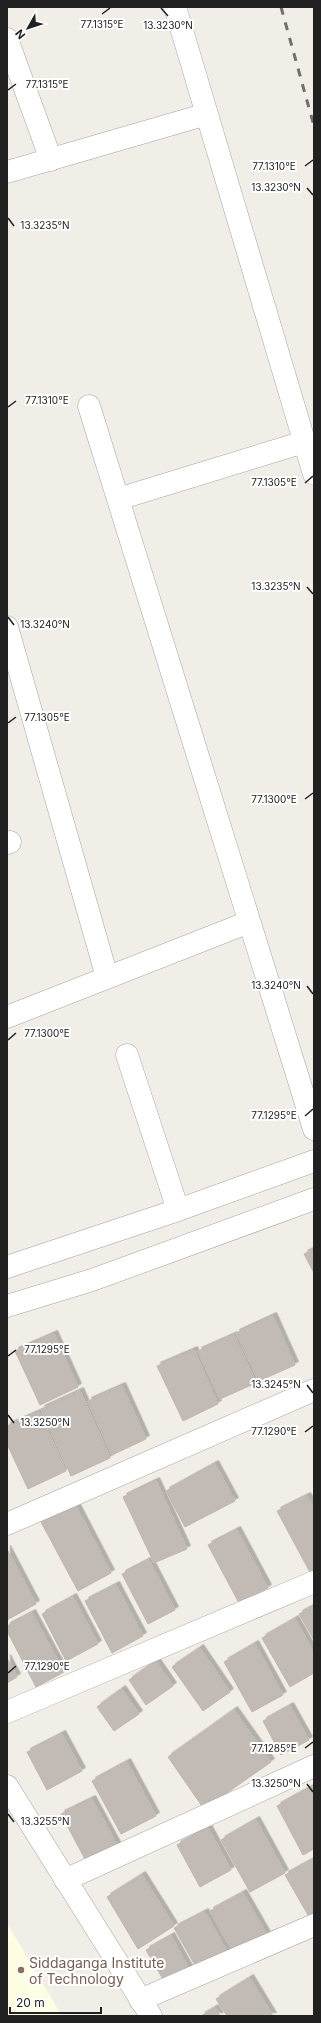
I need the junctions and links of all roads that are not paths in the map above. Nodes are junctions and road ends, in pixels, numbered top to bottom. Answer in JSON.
{"nodes":[{"id":1,"x":175,"y":7,"type":"edge"},
{"id":2,"x":7,"y":39,"type":"edge"},
{"id":3,"x":207,"y":114,"type":"junction"},
{"id":4,"x":51,"y":160,"type":"junction"},
{"id":5,"x":7,"y":172,"type":"edge"},
{"id":6,"x":89,"y":406,"type":"dead end"},
{"id":7,"x":304,"y":442,"type":"junction"},
{"id":8,"x":314,"y":474,"type":"edge"},
{"id":9,"x":118,"y":499,"type":"junction"},
{"id":10,"x":7,"y":627,"type":"edge"},
{"id":11,"x":14,"y":681,"type":"edge"},
{"id":12,"x":249,"y":922,"type":"junction"},
{"id":13,"x":107,"y":977,"type":"junction"},
{"id":14,"x":7,"y":1017,"type":"edge"},
{"id":15,"x":126,"y":1055,"type":"dead end"},
{"id":16,"x":314,"y":1129,"type":"edge"},
{"id":17,"x":314,"y":1161,"type":"edge"},
{"id":18,"x":314,"y":1199,"type":"edge"},
{"id":19,"x":178,"y":1210,"type":"junction"},
{"id":20,"x":7,"y":1267,"type":"edge"},
{"id":21,"x":7,"y":1306,"type":"edge"},
{"id":22,"x":314,"y":1390,"type":"edge"},
{"id":23,"x":7,"y":1524,"type":"edge"},
{"id":24,"x":314,"y":1582,"type":"edge"},
{"id":25,"x":7,"y":1712,"type":"edge"},
{"id":26,"x":314,"y":1766,"type":"edge"},
{"id":27,"x":7,"y":1786,"type":"edge"},
{"id":28,"x":65,"y":1880,"type":"junction"},
{"id":29,"x":314,"y":1925,"type":"edge"},
{"id":30,"x":146,"y":2008,"type":"edge"}],
"edges":[{"from":1,"to":3,"type":"street"},
{"from":2,"to":4,"type":"street"},
{"from":3,"to":4,"type":"street"},
{"from":3,"to":7,"type":"street"},
{"from":4,"to":5,"type":"street"},
{"from":6,"to":9,"type":"street"},
{"from":7,"to":8,"type":"street"},
{"from":7,"to":9,"type":"street"},
{"from":9,"to":12,"type":"street"},
{"from":10,"to":11,"type":"street"},
{"from":11,"to":13,"type":"street"},
{"from":12,"to":13,"type":"street"},
{"from":12,"to":16,"type":"street"},
{"from":13,"to":14,"type":"street"},
{"from":15,"to":19,"type":"street"},
{"from":17,"to":19,"type":"street"},
{"from":18,"to":21,"type":"street"},
{"from":19,"to":20,"type":"street"},
{"from":22,"to":23,"type":"street"},
{"from":24,"to":25,"type":"street"},
{"from":26,"to":28,"type":"street"},
{"from":27,"to":28,"type":"street"},
{"from":28,"to":30,"type":"street"},
{"from":29,"to":30,"type":"street"}]}
